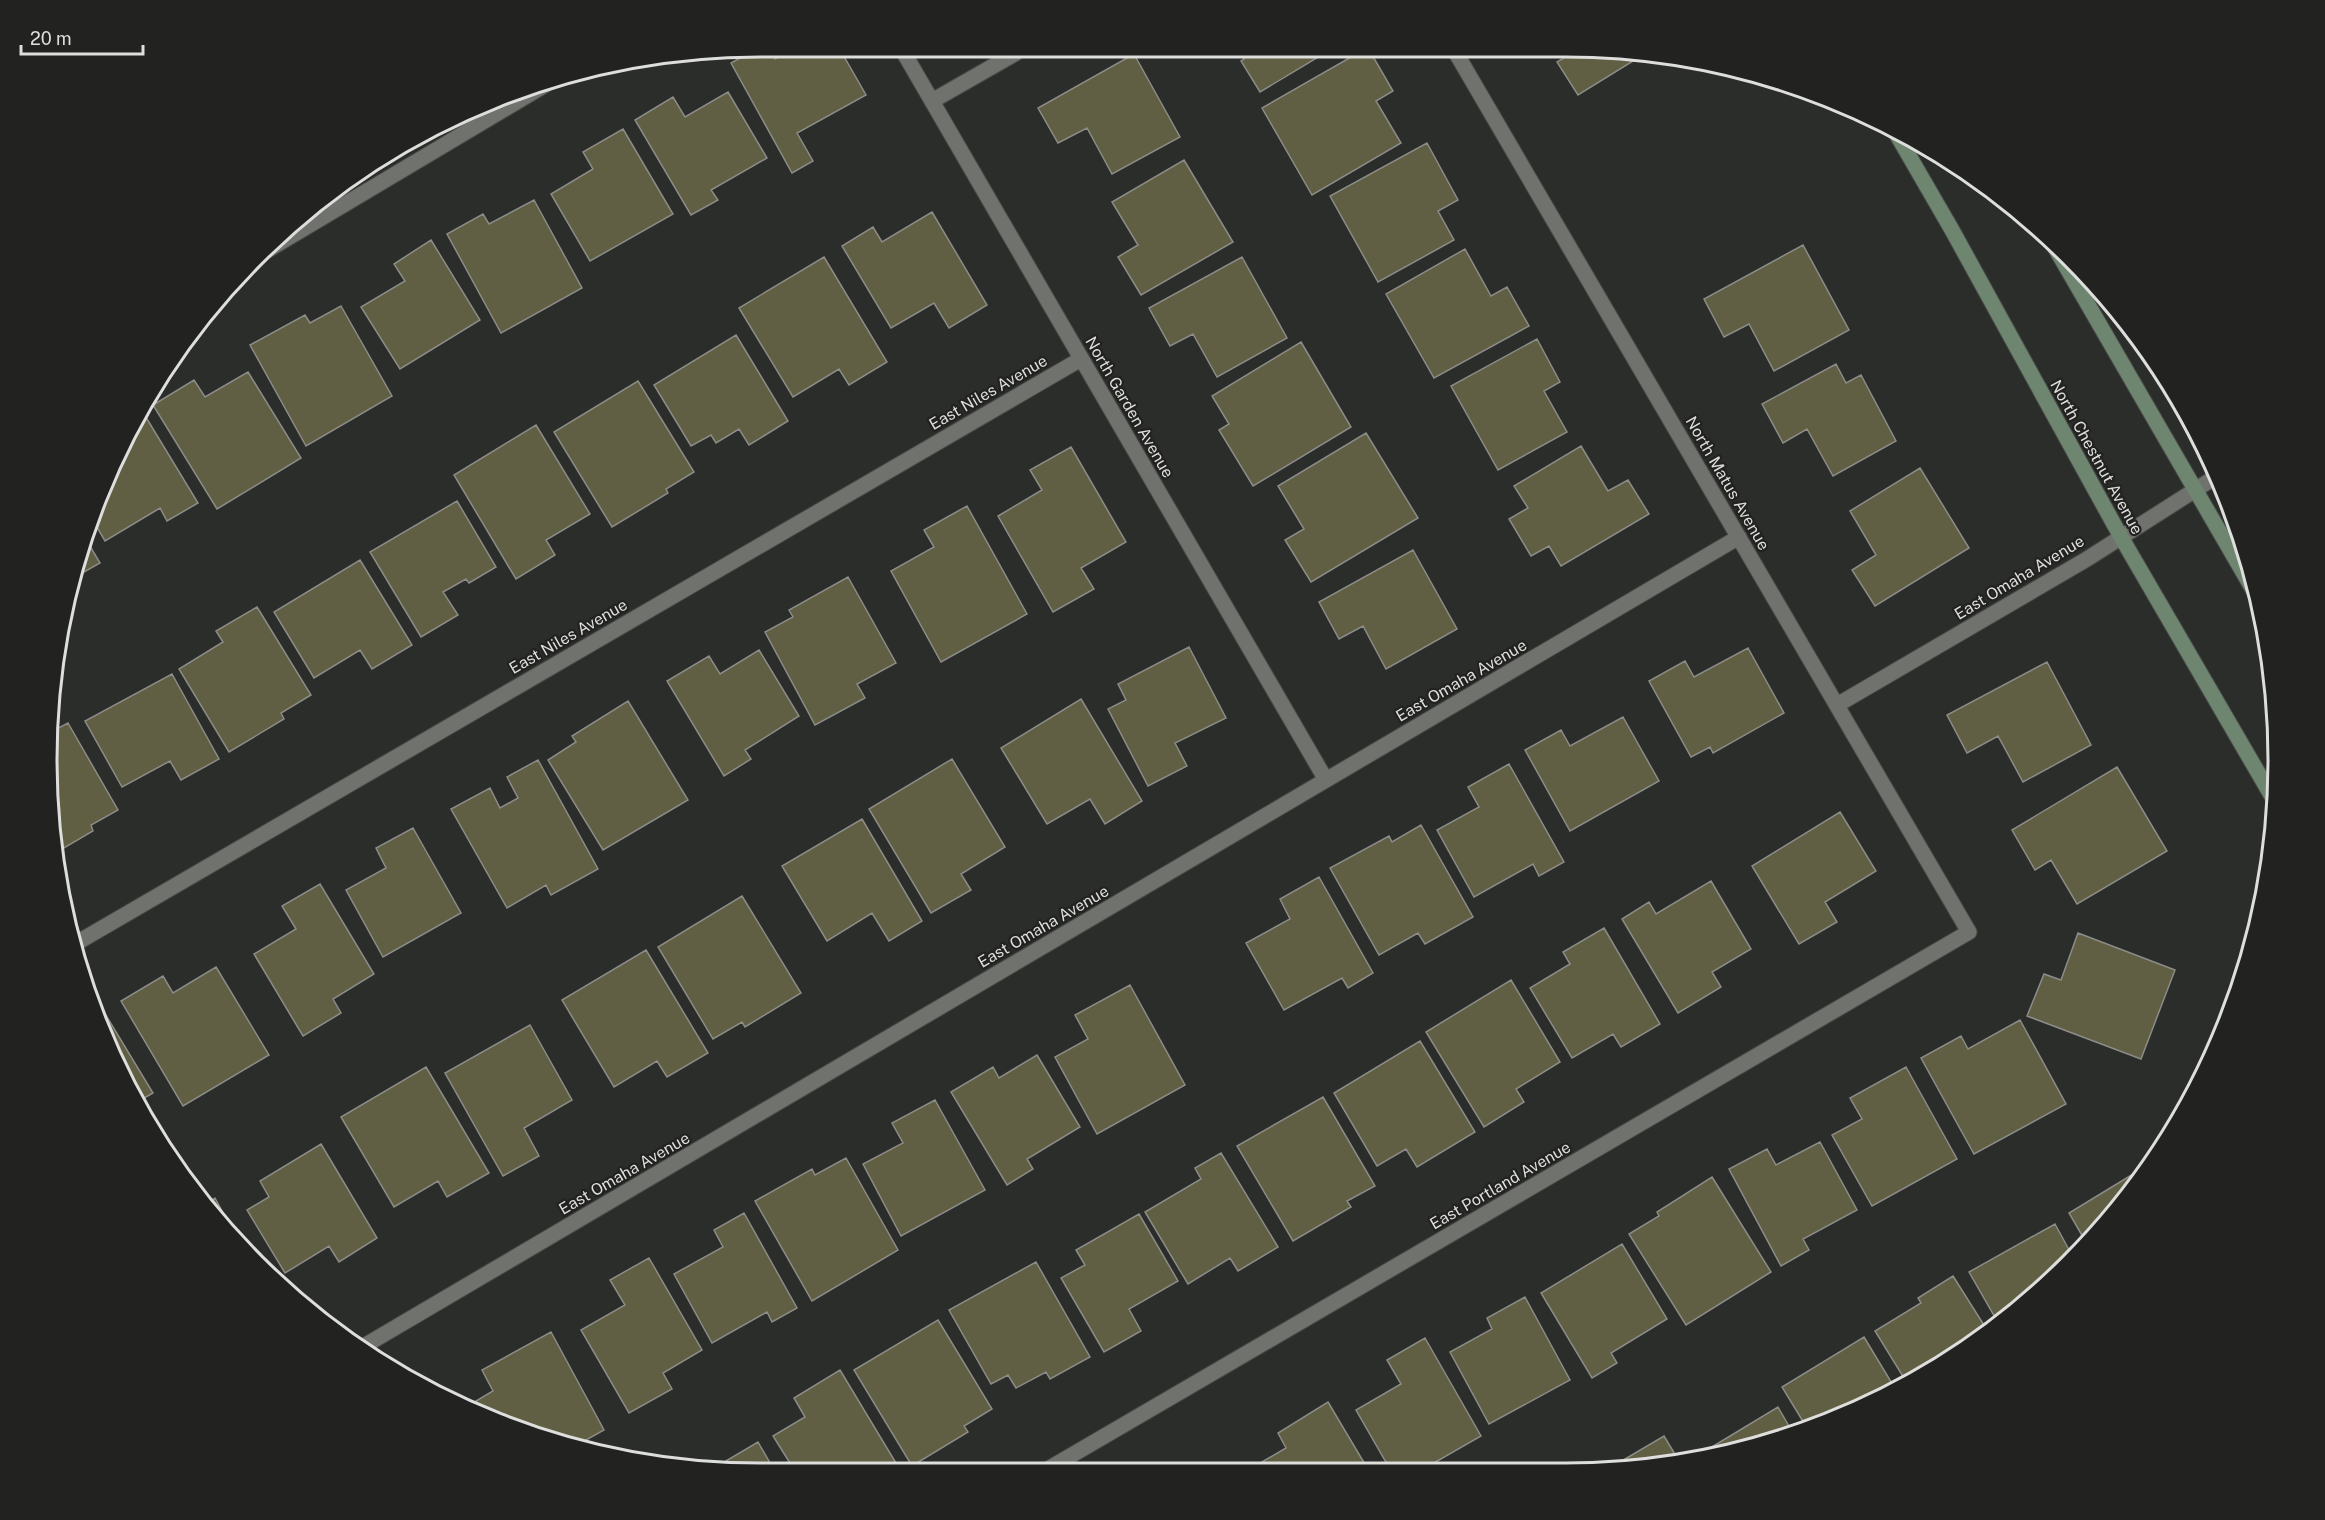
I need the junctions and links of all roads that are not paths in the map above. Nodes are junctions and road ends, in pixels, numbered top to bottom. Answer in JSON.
{"nodes":[{"id":1,"x":906,"y":57,"type":"edge"},
{"id":2,"x":1009,"y":57,"type":"edge"},
{"id":3,"x":1458,"y":57,"type":"edge"},
{"id":4,"x":522,"y":99,"type":"edge"},
{"id":5,"x":932,"y":101,"type":"junction"},
{"id":6,"x":1902,"y":143,"type":"edge"},
{"id":7,"x":290,"y":237,"type":"edge"},
{"id":8,"x":2067,"y":268,"type":"edge"},
{"id":9,"x":1081,"y":359,"type":"junction"},
{"id":10,"x":2210,"y":481,"type":"edge"},
{"id":11,"x":2196,"y":490,"type":"junction"},
{"id":12,"x":1739,"y":537,"type":"junction"},
{"id":13,"x":2121,"y":537,"type":"junction"},
{"id":14,"x":2241,"y":569,"type":"edge"},
{"id":15,"x":1837,"y":705,"type":"junction"},
{"id":16,"x":1326,"y":780,"type":"junction"},
{"id":17,"x":2267,"y":788,"type":"edge"},
{"id":18,"x":1970,"y":932,"type":"joint"},
{"id":19,"x":81,"y":940,"type":"edge"},
{"id":20,"x":368,"y":1344,"type":"edge"},
{"id":21,"x":1058,"y":1463,"type":"edge"}],
"edges":[{"from":1,"to":5,"type":"street","name":"North Garden Avenue"},
{"from":2,"to":5,"type":"street"},
{"from":3,"to":12,"type":"street","name":"North Matus Avenue"},
{"from":4,"to":7,"type":"street"},
{"from":5,"to":9,"type":"street","name":"North Garden Avenue"},
{"from":6,"to":13,"type":"main road","name":"North Chestnut Avenue"},
{"from":8,"to":11,"type":"main road"},
{"from":9,"to":16,"type":"street","name":"North Garden Avenue"},
{"from":9,"to":19,"type":"street","name":"East Niles Avenue"},
{"from":10,"to":11,"type":"street","name":"East Omaha Avenue"},
{"from":11,"to":13,"type":"street","name":"East Omaha Avenue"},
{"from":11,"to":14,"type":"main road"},
{"from":12,"to":15,"type":"street","name":"North Matus Avenue"},
{"from":12,"to":16,"type":"street","name":"East Omaha Avenue"},
{"from":13,"to":15,"type":"street","name":"East Omaha Avenue"},
{"from":13,"to":17,"type":"main road","name":"North Chestnut Avenue"},
{"from":15,"to":18,"type":"street","name":"North Matus Avenue"},
{"from":16,"to":20,"type":"street","name":"East Omaha Avenue"},
{"from":18,"to":21,"type":"street","name":"East Portland Avenue"}]}
